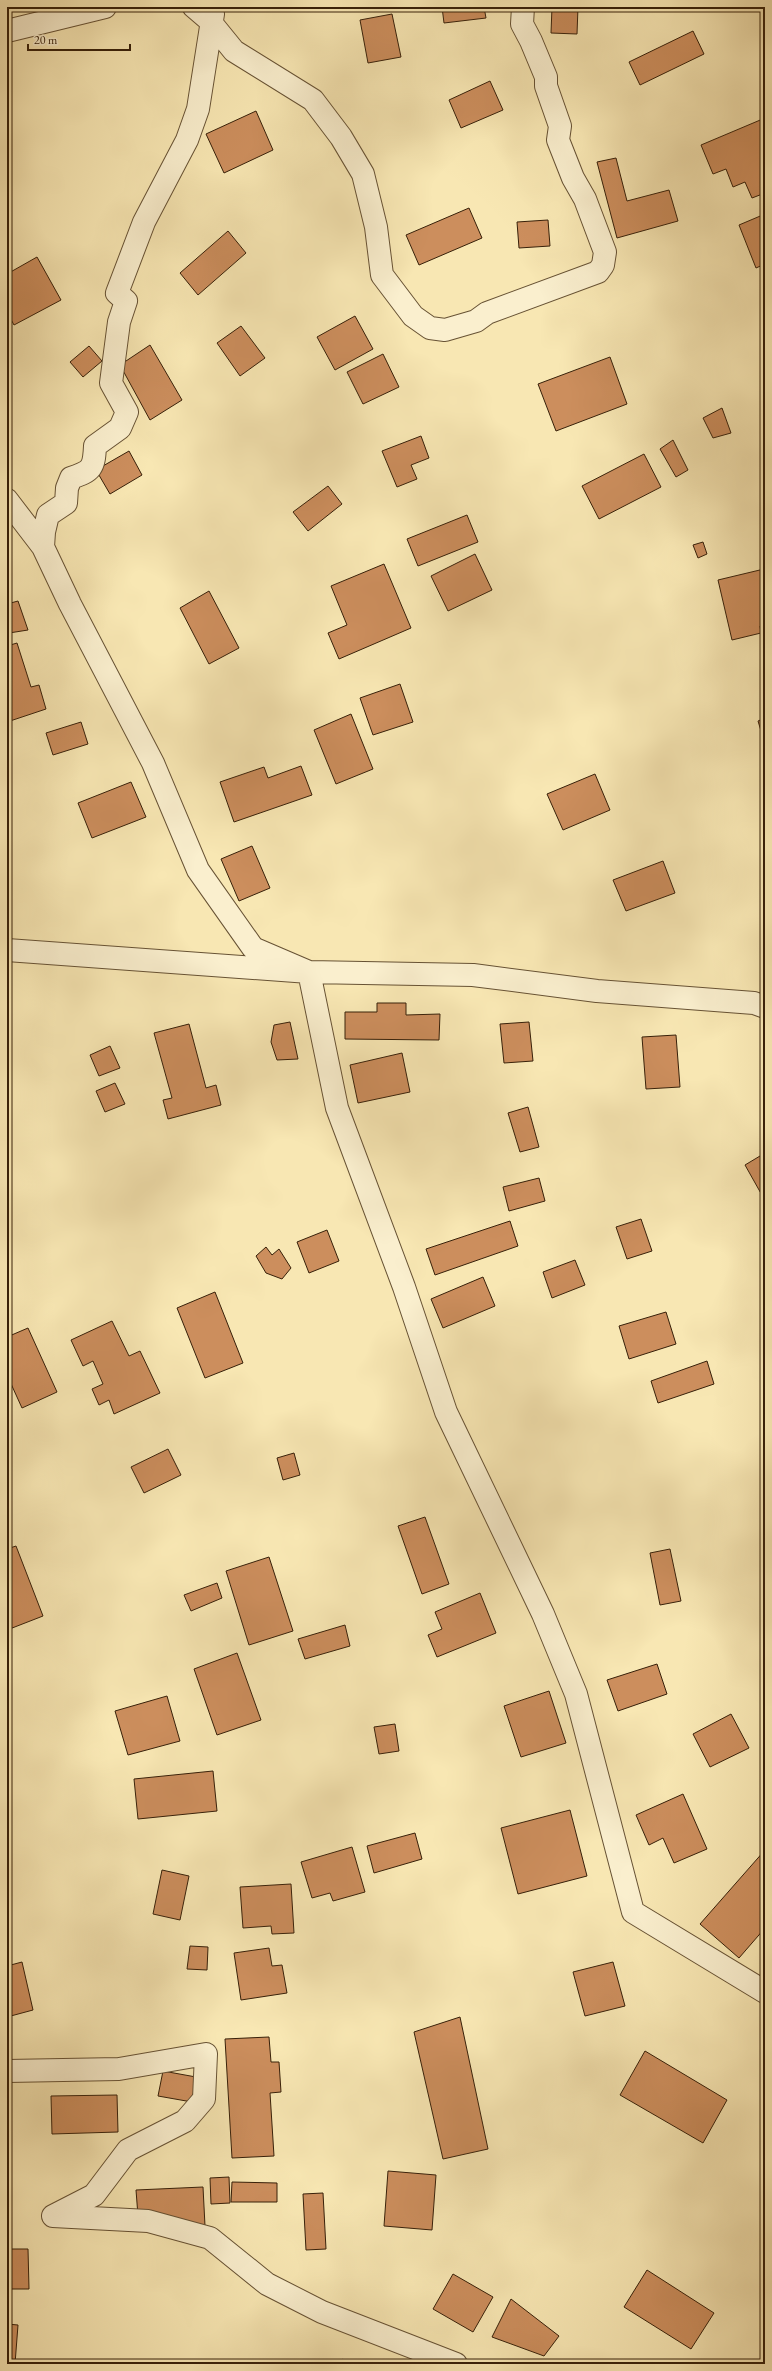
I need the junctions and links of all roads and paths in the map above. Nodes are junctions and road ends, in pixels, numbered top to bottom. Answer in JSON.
{"nodes":[{"id":1,"x":105,"y":7,"type":"edge"},
{"id":2,"x":194,"y":7,"type":"edge"},
{"id":3,"x":524,"y":7,"type":"edge"},
{"id":4,"x":213,"y":15,"type":"edge"},
{"id":5,"x":7,"y":31,"type":"edge"},
{"id":6,"x":7,"y":500,"type":"edge"},
{"id":7,"x":43,"y":547,"type":"junction"},
{"id":8,"x":7,"y":950,"type":"edge"},
{"id":9,"x":309,"y":972,"type":"junction"},
{"id":10,"x":765,"y":1007,"type":"edge"},
{"id":11,"x":765,"y":1992,"type":"edge"},
{"id":12,"x":7,"y":2071,"type":"edge"},
{"id":13,"x":456,"y":2364,"type":"edge"}],
"edges":[{"from":1,"to":5,"type":"street"},
{"from":2,"to":4,"type":"street"},
{"from":3,"to":4,"type":"street"},
{"from":4,"to":7,"type":"street"},
{"from":6,"to":7,"type":"street"},
{"from":7,"to":9,"type":"street"},
{"from":8,"to":9,"type":"street"},
{"from":9,"to":10,"type":"street"},
{"from":9,"to":11,"type":"street"},
{"from":12,"to":13,"type":"street"}]}
